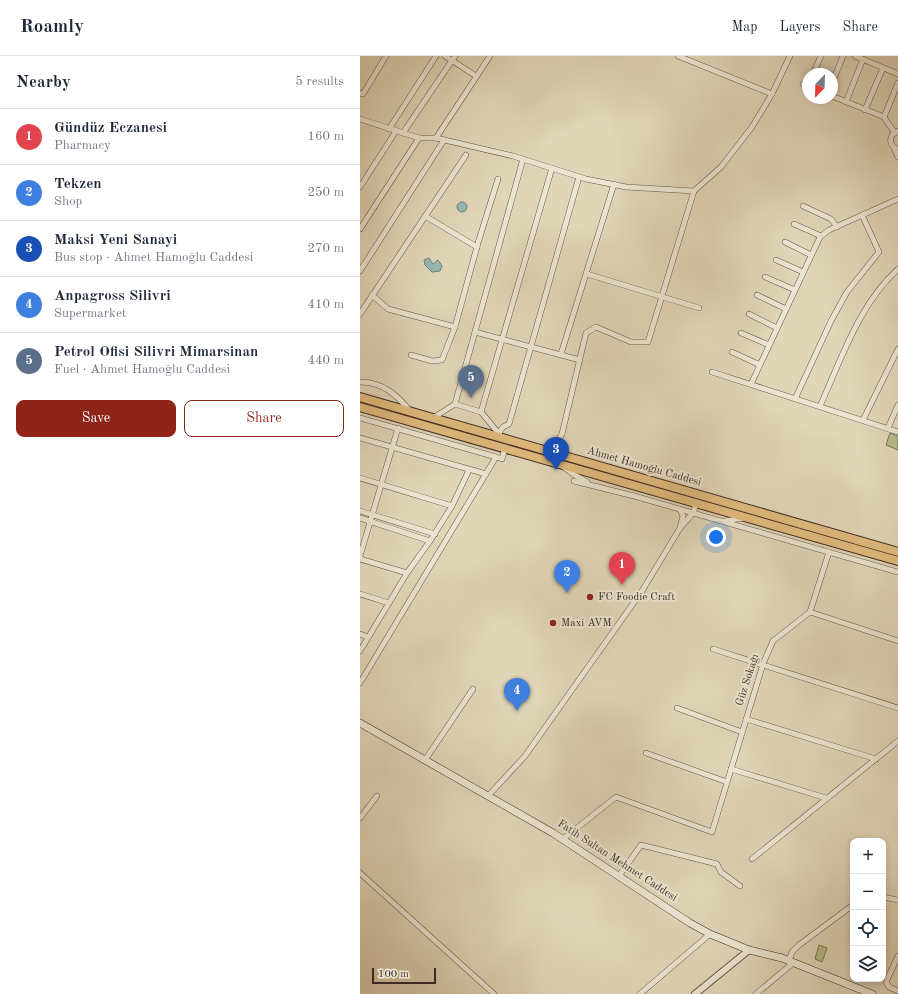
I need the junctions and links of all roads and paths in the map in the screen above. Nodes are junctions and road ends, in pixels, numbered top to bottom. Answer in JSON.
{"nodes":[{"id":1,"x":386,"y":56,"type":"edge"},
{"id":2,"x":436,"y":56,"type":"edge"},
{"id":3,"x":445,"y":56,"type":"edge"},
{"id":4,"x":490,"y":56,"type":"edge"},
{"id":5,"x":678,"y":56,"type":"edge"},
{"id":6,"x":790,"y":56,"type":"edge"},
{"id":7,"x":820,"y":56,"type":"edge"},
{"id":8,"x":843,"y":56,"type":"edge"},
{"id":9,"x":855,"y":56,"type":"edge"},
{"id":10,"x":454,"y":58,"type":"edge"},
{"id":11,"x":863,"y":59,"type":"junction"},
{"id":12,"x":815,"y":68,"type":"edge"},
{"id":13,"x":838,"y":68,"type":"edge"},
{"id":14,"x":883,"y":68,"type":"junction"},
{"id":15,"x":898,"y":74,"type":"edge"},
{"id":16,"x":476,"y":76,"type":"junction"},
{"id":17,"x":898,"y":83,"type":"edge"},
{"id":18,"x":360,"y":93,"type":"edge"},
{"id":19,"x":772,"y":94,"type":"junction"},
{"id":20,"x":838,"y":99,"type":"edge"},
{"id":21,"x":846,"y":102,"type":"junction"},
{"id":22,"x":865,"y":110,"type":"junction"},
{"id":23,"x":884,"y":117,"type":"junction"},
{"id":24,"x":361,"y":121,"type":"edge"},
{"id":25,"x":389,"y":129,"type":"junction"},
{"id":26,"x":396,"y":131,"type":"junction"},
{"id":27,"x":896,"y":131,"type":"edge"},
{"id":28,"x":403,"y":133,"type":"junction"},
{"id":29,"x":419,"y":138,"type":"junction"},
{"id":30,"x":436,"y":138,"type":"junction"},
{"id":31,"x":444,"y":140,"type":"junction"},
{"id":32,"x":896,"y":148,"type":"edge"},
{"id":33,"x":466,"y":155,"type":"dead end"},
{"id":34,"x":898,"y":157,"type":"edge"},
{"id":35,"x":523,"y":160,"type":"junction"},
{"id":36,"x":552,"y":168,"type":"junction"},
{"id":37,"x":579,"y":177,"type":"junction"},
{"id":38,"x":498,"y":179,"type":"dead end"},
{"id":39,"x":614,"y":184,"type":"junction"},
{"id":40,"x":360,"y":187,"type":"edge"},
{"id":41,"x":694,"y":191,"type":"junction"},
{"id":42,"x":898,"y":200,"type":"edge"},
{"id":43,"x":803,"y":206,"type":"dead end"},
{"id":44,"x":862,"y":215,"type":"junction"},
{"id":45,"x":425,"y":216,"type":"junction"},
{"id":46,"x":794,"y":224,"type":"dead end"},
{"id":47,"x":837,"y":227,"type":"junction"},
{"id":48,"x":360,"y":229,"type":"edge"},
{"id":49,"x":821,"y":236,"type":"junction"},
{"id":50,"x":785,"y":242,"type":"dead end"},
{"id":51,"x":477,"y":247,"type":"junction"},
{"id":52,"x":811,"y":255,"type":"junction"},
{"id":53,"x":776,"y":260,"type":"dead end"},
{"id":54,"x":898,"y":269,"type":"edge"},
{"id":55,"x":360,"y":271,"type":"edge"},
{"id":56,"x":803,"y":272,"type":"junction"},
{"id":57,"x":587,"y":274,"type":"junction"},
{"id":58,"x":765,"y":277,"type":"dead end"},
{"id":59,"x":795,"y":290,"type":"junction"},
{"id":60,"x":372,"y":295,"type":"junction"},
{"id":61,"x":757,"y":295,"type":"dead end"},
{"id":62,"x":662,"y":297,"type":"junction"},
{"id":63,"x":699,"y":308,"type":"dead end"},
{"id":64,"x":786,"y":308,"type":"junction"},
{"id":65,"x":360,"y":314,"type":"edge"},
{"id":66,"x":749,"y":314,"type":"dead end"},
{"id":67,"x":456,"y":327,"type":"junction"},
{"id":68,"x":777,"y":328,"type":"junction"},
{"id":69,"x":475,"y":332,"type":"junction"},
{"id":70,"x":741,"y":333,"type":"dead end"},
{"id":71,"x":502,"y":339,"type":"junction"},
{"id":72,"x":769,"y":345,"type":"junction"},
{"id":73,"x":530,"y":346,"type":"junction"},
{"id":74,"x":898,"y":349,"type":"edge"},
{"id":75,"x":732,"y":352,"type":"dead end"},
{"id":76,"x":561,"y":354,"type":"junction"},
{"id":77,"x":411,"y":355,"type":"dead end"},
{"id":78,"x":580,"y":360,"type":"junction"},
{"id":79,"x":760,"y":365,"type":"junction"},
{"id":80,"x":712,"y":372,"type":"dead end"},
{"id":81,"x":360,"y":382,"type":"edge"},
{"id":82,"x":751,"y":384,"type":"junction"},
{"id":83,"x":360,"y":398,"type":"edge"},
{"id":84,"x":795,"y":399,"type":"junction"},
{"id":85,"x":455,"y":404,"type":"junction"},
{"id":86,"x":898,"y":405,"type":"edge"},
{"id":87,"x":820,"y":406,"type":"junction"},
{"id":88,"x":360,"y":407,"type":"edge"},
{"id":89,"x":412,"y":412,"type":"junction"},
{"id":90,"x":481,"y":412,"type":"junction"},
{"id":91,"x":360,"y":418,"type":"edge"},
{"id":92,"x":433,"y":418,"type":"junction"},
{"id":93,"x":863,"y":420,"type":"junction"},
{"id":94,"x":398,"y":428,"type":"junction"},
{"id":95,"x":888,"y":428,"type":"junction"},
{"id":96,"x":898,"y":432,"type":"edge"},
{"id":97,"x":500,"y":436,"type":"junction"},
{"id":98,"x":360,"y":438,"type":"edge"},
{"id":99,"x":393,"y":448,"type":"junction"},
{"id":100,"x":505,"y":448,"type":"junction"},
{"id":101,"x":544,"y":450,"type":"junction"},
{"id":102,"x":496,"y":457,"type":"junction"},
{"id":103,"x":562,"y":464,"type":"junction"},
{"id":104,"x":469,"y":470,"type":"junction"},
{"id":105,"x":486,"y":474,"type":"junction"},
{"id":106,"x":360,"y":478,"type":"edge"},
{"id":107,"x":574,"y":481,"type":"dead end"},
{"id":108,"x":382,"y":484,"type":"junction"},
{"id":109,"x":604,"y":488,"type":"junction"},
{"id":110,"x":696,"y":504,"type":"junction"},
{"id":111,"x":452,"y":506,"type":"junction"},
{"id":112,"x":680,"y":509,"type":"junction"},
{"id":113,"x":360,"y":511,"type":"edge"},
{"id":114,"x":693,"y":513,"type":"junction"},
{"id":115,"x":372,"y":515,"type":"junction"},
{"id":116,"x":360,"y":518,"type":"edge"},
{"id":117,"x":747,"y":518,"type":"junction"},
{"id":118,"x":370,"y":521,"type":"junction"},
{"id":119,"x":722,"y":521,"type":"junction"},
{"id":120,"x":680,"y":528,"type":"junction"},
{"id":121,"x":435,"y":534,"type":"junction"},
{"id":122,"x":430,"y":541,"type":"junction"},
{"id":123,"x":829,"y":552,"type":"junction"},
{"id":124,"x":898,"y":552,"type":"edge"},
{"id":125,"x":360,"y":558,"type":"edge"},
{"id":126,"x":898,"y":561,"type":"edge"},
{"id":127,"x":898,"y":572,"type":"edge"},
{"id":128,"x":407,"y":573,"type":"junction"},
{"id":129,"x":360,"y":594,"type":"edge"},
{"id":130,"x":389,"y":603,"type":"junction"},
{"id":131,"x":810,"y":612,"type":"junction"},
{"id":132,"x":360,"y":634,"type":"edge"},
{"id":133,"x":368,"y":636,"type":"junction"},
{"id":134,"x":898,"y":641,"type":"edge"},
{"id":135,"x":713,"y":649,"type":"dead end"},
{"id":136,"x":360,"y":651,"type":"edge"},
{"id":137,"x":763,"y":664,"type":"junction"},
{"id":138,"x":360,"y":683,"type":"edge"},
{"id":139,"x":473,"y":689,"type":"dead end"},
{"id":140,"x":677,"y":708,"type":"dead end"},
{"id":141,"x":898,"y":708,"type":"edge"},
{"id":142,"x":746,"y":719,"type":"junction"},
{"id":143,"x":360,"y":723,"type":"edge"},
{"id":144,"x":742,"y":732,"type":"junction"},
{"id":145,"x":898,"y":741,"type":"edge"},
{"id":146,"x":646,"y":753,"type":"dead end"},
{"id":147,"x":876,"y":759,"type":"junction"},
{"id":148,"x":425,"y":760,"type":"junction"},
{"id":149,"x":731,"y":769,"type":"junction"},
{"id":150,"x":727,"y":782,"type":"junction"},
{"id":151,"x":489,"y":795,"type":"junction"},
{"id":152,"x":377,"y":796,"type":"dead end"},
{"id":153,"x":826,"y":798,"type":"junction"},
{"id":154,"x":360,"y":818,"type":"edge"},
{"id":155,"x":562,"y":839,"type":"junction"},
{"id":156,"x":752,"y":859,"type":"dead end"},
{"id":157,"x":360,"y":873,"type":"edge"},
{"id":158,"x":619,"y":876,"type":"junction"},
{"id":159,"x":740,"y":886,"type":"dead end"},
{"id":160,"x":886,"y":898,"type":"edge"},
{"id":161,"x":898,"y":900,"type":"edge"},
{"id":162,"x":850,"y":907,"type":"edge"},
{"id":163,"x":710,"y":934,"type":"junction"},
{"id":164,"x":749,"y":950,"type":"junction"},
{"id":165,"x":898,"y":956,"type":"edge"},
{"id":166,"x":791,"y":962,"type":"junction"},
{"id":167,"x":898,"y":991,"type":"edge"},
{"id":168,"x":494,"y":994,"type":"edge"},
{"id":169,"x":640,"y":994,"type":"edge"},
{"id":170,"x":695,"y":994,"type":"edge"},
{"id":171,"x":756,"y":994,"type":"edge"},
{"id":172,"x":872,"y":994,"type":"edge"}],
"edges":[{"from":1,"to":18,"type":"street"},
{"from":2,"to":25,"type":"street"},
{"from":3,"to":10,"type":"street"},
{"from":4,"to":16,"type":"street"},
{"from":5,"to":19,"type":"street"},
{"from":6,"to":19,"type":"street"},
{"from":7,"to":12,"type":"street"},
{"from":8,"to":13,"type":"street"},
{"from":9,"to":11,"type":"street"},
{"from":10,"to":16,"type":"street"},
{"from":10,"to":28,"type":"street"},
{"from":11,"to":14,"type":"street"},
{"from":11,"to":21,"type":"street"},
{"from":14,"to":15,"type":"street"},
{"from":14,"to":22,"type":"street"},
{"from":16,"to":30,"type":"street"},
{"from":17,"to":23,"type":"street"},
{"from":19,"to":41,"type":"street"},
{"from":20,"to":21,"type":"street"},
{"from":21,"to":22,"type":"street"},
{"from":22,"to":23,"type":"street"},
{"from":23,"to":27,"type":"street"},
{"from":24,"to":25,"type":"street"},
{"from":25,"to":26,"type":"street"},
{"from":26,"to":28,"type":"street"},
{"from":26,"to":40,"type":"street"},
{"from":27,"to":32,"type":"street"},
{"from":28,"to":29,"type":"street"},
{"from":29,"to":30,"type":"street"},
{"from":29,"to":48,"type":"street"},
{"from":30,"to":31,"type":"street"},
{"from":31,"to":35,"type":"street"},
{"from":31,"to":55,"type":"street"},
{"from":32,"to":34,"type":"street"},
{"from":33,"to":45,"type":"street"},
{"from":35,"to":36,"type":"street"},
{"from":35,"to":69,"type":"street"},
{"from":36,"to":37,"type":"street"},
{"from":36,"to":71,"type":"street"},
{"from":37,"to":39,"type":"street"},
{"from":37,"to":73,"type":"street"},
{"from":38,"to":51,"type":"street"},
{"from":39,"to":41,"type":"street"},
{"from":39,"to":57,"type":"street"},
{"from":41,"to":62,"type":"street"},
{"from":42,"to":44,"type":"street"},
{"from":43,"to":47,"type":"street"},
{"from":44,"to":47,"type":"street"},
{"from":44,"to":84,"type":"street"},
{"from":45,"to":51,"type":"street"},
{"from":45,"to":60,"type":"street"},
{"from":46,"to":49,"type":"street"},
{"from":47,"to":49,"type":"street"},
{"from":49,"to":52,"type":"street"},
{"from":50,"to":52,"type":"street"},
{"from":51,"to":67,"type":"street"},
{"from":52,"to":56,"type":"street"},
{"from":53,"to":56,"type":"street"},
{"from":54,"to":87,"type":"street"},
{"from":56,"to":59,"type":"street"},
{"from":57,"to":62,"type":"street"},
{"from":57,"to":76,"type":"street"},
{"from":58,"to":59,"type":"street"},
{"from":59,"to":64,"type":"street"},
{"from":60,"to":65,"type":"street"},
{"from":60,"to":67,"type":"street"},
{"from":61,"to":64,"type":"street"},
{"from":62,"to":63,"type":"street"},
{"from":62,"to":78,"type":"street"},
{"from":64,"to":68,"type":"street"},
{"from":66,"to":68,"type":"street"},
{"from":67,"to":77,"type":"street"},
{"from":68,"to":72,"type":"street"},
{"from":69,"to":71,"type":"street"},
{"from":69,"to":85,"type":"street"},
{"from":70,"to":72,"type":"street"},
{"from":71,"to":73,"type":"street"},
{"from":71,"to":90,"type":"street"},
{"from":72,"to":79,"type":"street"},
{"from":73,"to":76,"type":"street"},
{"from":73,"to":97,"type":"street"},
{"from":74,"to":93,"type":"street"},
{"from":75,"to":79,"type":"street"},
{"from":76,"to":78,"type":"street"},
{"from":78,"to":101,"type":"street"},
{"from":79,"to":82,"type":"street"},
{"from":80,"to":82,"type":"street"},
{"from":81,"to":89,"type":"street"},
{"from":82,"to":84,"type":"street"},
{"from":83,"to":89,"type":"highway","name":"Ahmet Hamoğlu Caddesi"},
{"from":84,"to":87,"type":"street"},
{"from":85,"to":90,"type":"street"},
{"from":85,"to":92,"type":"street"},
{"from":86,"to":95,"type":"street"},
{"from":87,"to":93,"type":"street"},
{"from":88,"to":100,"type":"highway","name":"Ahmet Hamoğlu Caddesi"},
{"from":89,"to":92,"type":"highway","name":"Ahmet Hamoğlu Caddesi"},
{"from":90,"to":97,"type":"street"},
{"from":91,"to":94,"type":"street"},
{"from":92,"to":97,"type":"highway","name":"Ahmet Hamoğlu Caddesi"},
{"from":93,"to":95,"type":"street"},
{"from":94,"to":99,"type":"street"},
{"from":94,"to":102,"type":"street"},
{"from":95,"to":96,"type":"street"},
{"from":97,"to":101,"type":"highway","name":"Ahmet Hamoğlu Caddesi"},
{"from":98,"to":99,"type":"street"},
{"from":99,"to":104,"type":"street"},
{"from":99,"to":108,"type":"street"},
{"from":100,"to":102,"type":"street"},
{"from":100,"to":103,"type":"highway","name":"Ahmet Hamoğlu Caddesi"},
{"from":101,"to":124,"type":"highway","name":"Ahmet Hamoğlu Caddesi"},
{"from":102,"to":105,"type":"street"},
{"from":103,"to":109,"type":"street"},
{"from":103,"to":110,"type":"highway","name":"Ahmet Hamoğlu Caddesi"},
{"from":104,"to":105,"type":"street"},
{"from":104,"to":111,"type":"street"},
{"from":105,"to":138,"type":"street"},
{"from":106,"to":108,"type":"street"},
{"from":107,"to":109,"type":"street"},
{"from":108,"to":111,"type":"street"},
{"from":108,"to":115,"type":"street"},
{"from":109,"to":112,"type":"street"},
{"from":110,"to":114,"type":"street"},
{"from":110,"to":117,"type":"highway","name":"Ahmet Hamoğlu Caddesi"},
{"from":111,"to":121,"type":"street"},
{"from":112,"to":114,"type":"street"},
{"from":112,"to":120,"type":"street"},
{"from":113,"to":115,"type":"street"},
{"from":114,"to":119,"type":"street"},
{"from":114,"to":120,"type":"street"},
{"from":115,"to":118,"type":"street"},
{"from":115,"to":121,"type":"street"},
{"from":116,"to":118,"type":"street"},
{"from":117,"to":119,"type":"street"},
{"from":117,"to":126,"type":"highway","name":"Ahmet Hamoğlu Caddesi"},
{"from":118,"to":122,"type":"street"},
{"from":118,"to":125,"type":"street"},
{"from":119,"to":123,"type":"street"},
{"from":120,"to":151,"type":"street"},
{"from":121,"to":122,"type":"street"},
{"from":122,"to":128,"type":"street"},
{"from":123,"to":127,"type":"street"},
{"from":123,"to":131,"type":"street"},
{"from":125,"to":128,"type":"street"},
{"from":128,"to":130,"type":"street"},
{"from":129,"to":130,"type":"street"},
{"from":130,"to":133,"type":"street"},
{"from":131,"to":134,"type":"street"},
{"from":131,"to":137,"type":"street","name":"Güz Sokağı"},
{"from":132,"to":133,"type":"street"},
{"from":133,"to":136,"type":"street"},
{"from":135,"to":137,"type":"street"},
{"from":137,"to":141,"type":"street"},
{"from":137,"to":142,"type":"street","name":"Güz Sokağı"},
{"from":139,"to":148,"type":"street"},
{"from":140,"to":144,"type":"street"},
{"from":142,"to":144,"type":"street","name":"Güz Sokağı"},
{"from":142,"to":147,"type":"street"},
{"from":143,"to":148,"type":"main road","name":"Fatih Sultan Mehmet Caddesi"},
{"from":144,"to":149,"type":"street","name":"Güz Sokağı"},
{"from":145,"to":147,"type":"street"},
{"from":146,"to":150,"type":"street"},
{"from":147,"to":153,"type":"street"},
{"from":148,"to":151,"type":"main road","name":"Fatih Sultan Mehmet Caddesi"},
{"from":149,"to":150,"type":"street","name":"Güz Sokağı"},
{"from":149,"to":153,"type":"street"},
{"from":150,"to":155,"type":"street","name":"Güz Sokağı"},
{"from":151,"to":155,"type":"main road","name":"Fatih Sultan Mehmet Caddesi"},
{"from":152,"to":154,"type":"street"},
{"from":153,"to":156,"type":"street"},
{"from":155,"to":158,"type":"main road","name":"Fatih Sultan Mehmet Caddesi"},
{"from":157,"to":168,"type":"street"},
{"from":158,"to":159,"type":"street"},
{"from":158,"to":163,"type":"main road","name":"Fatih Sultan Mehmet Caddesi"},
{"from":160,"to":161,"type":"street"},
{"from":162,"to":166,"type":"street"},
{"from":163,"to":164,"type":"main road","name":"Fatih Sultan Mehmet Caddesi"},
{"from":163,"to":169,"type":"street"},
{"from":164,"to":166,"type":"main road","name":"Fatih Sultan Mehmet Caddesi"},
{"from":164,"to":170,"type":"street"},
{"from":165,"to":167,"type":"street"},
{"from":166,"to":171,"type":"street"},
{"from":166,"to":172,"type":"main road","name":"Fatih Sultan Mehmet Caddesi"}]}
